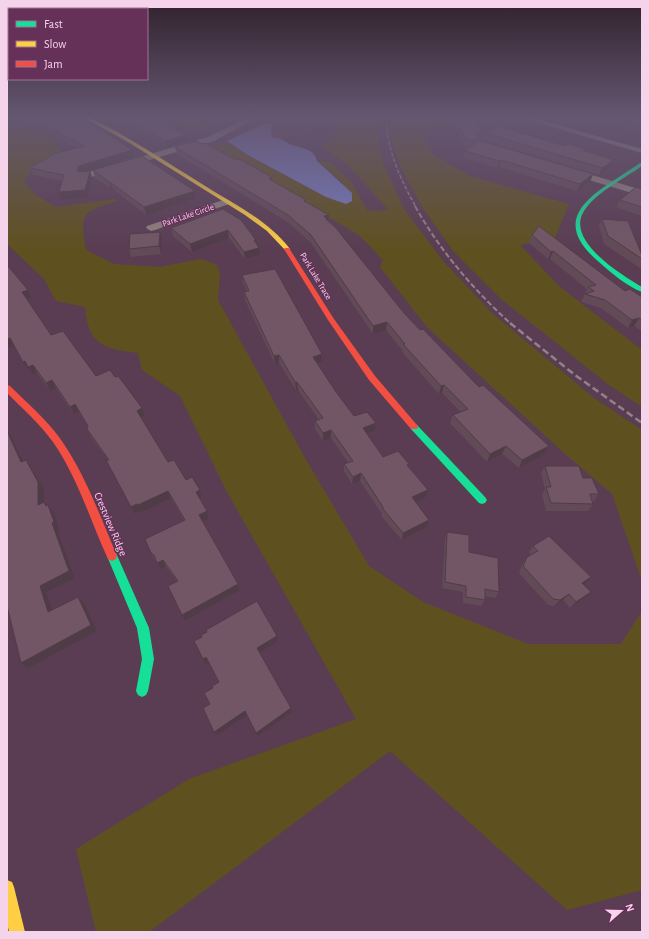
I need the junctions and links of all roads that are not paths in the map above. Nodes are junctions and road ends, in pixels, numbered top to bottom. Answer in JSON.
{"nodes":[{"id":1,"x":137,"y":161,"type":"edge"},
{"id":2,"x":162,"y":161,"type":"edge"},
{"id":3,"x":642,"y":164,"type":"edge"},
{"id":4,"x":563,"y":169,"type":"edge"},
{"id":5,"x":85,"y":176,"type":"edge"},
{"id":6,"x":614,"y":185,"type":"junction"},
{"id":7,"x":642,"y":193,"type":"edge"},
{"id":8,"x":226,"y":202,"type":"junction"},
{"id":9,"x":151,"y":228,"type":"dead end"},
{"id":10,"x":642,"y":290,"type":"edge"},
{"id":11,"x":7,"y":388,"type":"edge"},
{"id":12,"x":482,"y":500,"type":"dead end"},
{"id":13,"x":142,"y":691,"type":"dead end"},
{"id":14,"x":7,"y":887,"type":"edge"},
{"id":15,"x":17,"y":932,"type":"edge"}],
"edges":[{"from":1,"to":5,"type":"street"},
{"from":2,"to":8,"type":"street","name":"Park Lake Trace"},
{"from":3,"to":6,"type":"street"},
{"from":4,"to":6,"type":"street"},
{"from":6,"to":7,"type":"street"},
{"from":6,"to":10,"type":"street"},
{"from":8,"to":9,"type":"street","name":"Park Lake Circle"},
{"from":8,"to":12,"type":"street","name":"Park Lake Trace"},
{"from":11,"to":13,"type":"street","name":"Crestview Ridge"},
{"from":14,"to":15,"type":"street"}]}
